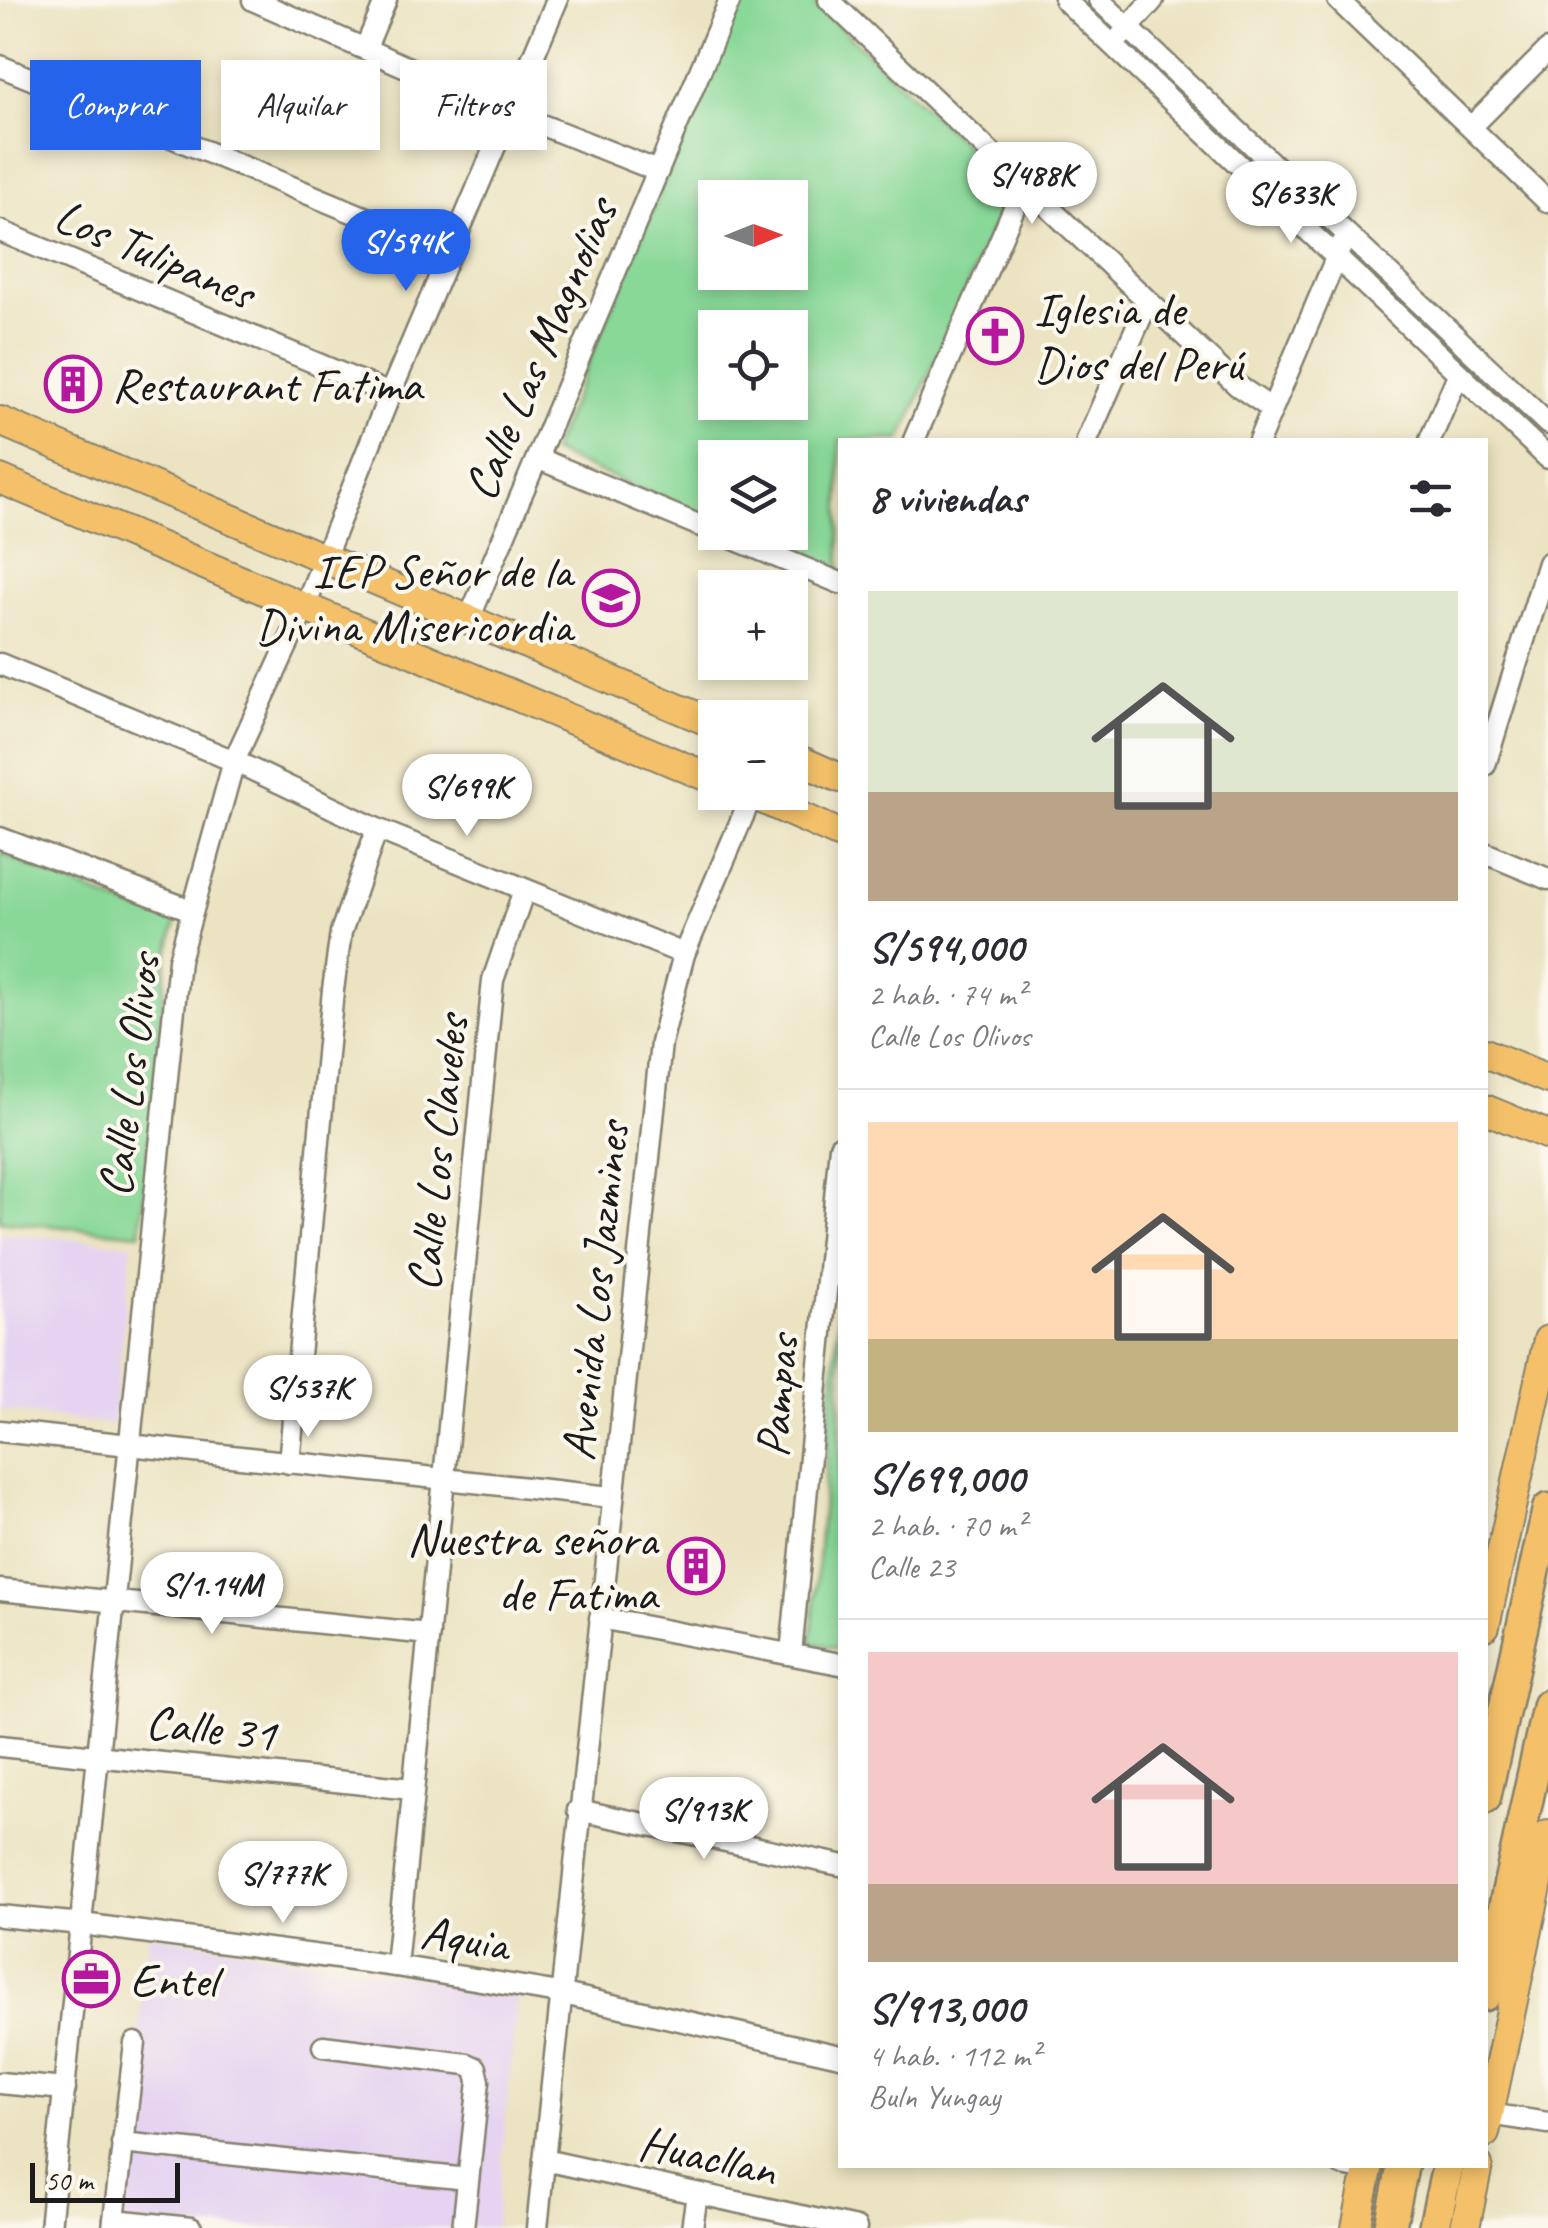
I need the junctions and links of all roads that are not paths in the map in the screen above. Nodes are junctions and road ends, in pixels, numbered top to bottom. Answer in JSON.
{"nodes":[{"id":1,"x":253,"y":0,"type":"edge"},
{"id":2,"x":386,"y":0,"type":"edge"},
{"id":3,"x":557,"y":0,"type":"edge"},
{"id":4,"x":730,"y":0,"type":"edge"},
{"id":5,"x":829,"y":0,"type":"edge"},
{"id":6,"x":1065,"y":0,"type":"edge"},
{"id":7,"x":1099,"y":0,"type":"edge"},
{"id":8,"x":1153,"y":0,"type":"edge"},
{"id":9,"x":1352,"y":4,"type":"edge"},
{"id":10,"x":1128,"y":27,"type":"junction"},
{"id":11,"x":1112,"y":44,"type":"junction"},
{"id":12,"x":366,"y":47,"type":"junction"},
{"id":13,"x":1548,"y":50,"type":"edge"},
{"id":14,"x":532,"y":60,"type":"edge"},
{"id":15,"x":400,"y":62,"type":"edge"},
{"id":16,"x":0,"y":66,"type":"edge"},
{"id":17,"x":1472,"y":126,"type":"junction"},
{"id":18,"x":547,"y":127,"type":"edge"},
{"id":19,"x":494,"y":150,"type":"edge"},
{"id":20,"x":658,"y":171,"type":"junction"},
{"id":21,"x":1024,"y":185,"type":"junction"},
{"id":22,"x":1548,"y":202,"type":"edge"},
{"id":23,"x":0,"y":232,"type":"edge"},
{"id":24,"x":1348,"y":232,"type":"junction"},
{"id":25,"x":451,"y":253,"type":"junction"},
{"id":26,"x":1336,"y":255,"type":"junction"},
{"id":27,"x":1148,"y":301,"type":"junction"},
{"id":28,"x":1458,"y":375,"type":"junction"},
{"id":29,"x":390,"y":394,"type":"junction"},
{"id":30,"x":1272,"y":409,"type":"junction"},
{"id":31,"x":0,"y":420,"type":"edge"},
{"id":32,"x":1548,"y":424,"type":"edge"},
{"id":33,"x":915,"y":438,"type":"edge"},
{"id":34,"x":1088,"y":438,"type":"edge"},
{"id":35,"x":1260,"y":438,"type":"edge"},
{"id":36,"x":1431,"y":438,"type":"edge"},
{"id":37,"x":537,"y":458,"type":"junction"},
{"id":38,"x":1548,"y":458,"type":"edge"},
{"id":39,"x":0,"y":479,"type":"edge"},
{"id":40,"x":698,"y":525,"type":"edge"},
{"id":41,"x":759,"y":550,"type":"edge"},
{"id":42,"x":325,"y":556,"type":"junction"},
{"id":43,"x":1548,"y":563,"type":"edge"},
{"id":44,"x":838,"y":583,"type":"edge"},
{"id":45,"x":304,"y":609,"type":"junction"},
{"id":46,"x":468,"y":619,"type":"junction"},
{"id":47,"x":0,"y":664,"type":"edge"},
{"id":48,"x":698,"y":717,"type":"edge"},
{"id":49,"x":1488,"y":755,"type":"edge"},
{"id":50,"x":234,"y":761,"type":"junction"},
{"id":51,"x":808,"y":764,"type":"edge"},
{"id":52,"x":698,"y":773,"type":"edge"},
{"id":53,"x":838,"y":777,"type":"edge"},
{"id":54,"x":742,"y":810,"type":"edge"},
{"id":55,"x":785,"y":810,"type":"edge"},
{"id":56,"x":377,"y":829,"type":"junction"},
{"id":57,"x":838,"y":833,"type":"edge"},
{"id":58,"x":0,"y":838,"type":"edge"},
{"id":59,"x":1488,"y":854,"type":"edge"},
{"id":60,"x":1548,"y":879,"type":"edge"},
{"id":61,"x":524,"y":890,"type":"junction"},
{"id":62,"x":191,"y":910,"type":"junction"},
{"id":63,"x":684,"y":954,"type":"junction"},
{"id":64,"x":1488,"y":1054,"type":"edge"},
{"id":65,"x":1548,"y":1079,"type":"edge"},
{"id":66,"x":1488,"y":1111,"type":"edge"},
{"id":67,"x":1548,"y":1135,"type":"edge"},
{"id":68,"x":838,"y":1167,"type":"edge"},
{"id":69,"x":1548,"y":1340,"type":"edge"},
{"id":70,"x":0,"y":1432,"type":"edge"},
{"id":71,"x":129,"y":1446,"type":"junction"},
{"id":72,"x":289,"y":1462,"type":"junction"},
{"id":73,"x":443,"y":1481,"type":"junction"},
{"id":74,"x":611,"y":1496,"type":"junction"},
{"id":75,"x":1548,"y":1509,"type":"edge"},
{"id":76,"x":0,"y":1590,"type":"edge"},
{"id":77,"x":116,"y":1603,"type":"junction"},
{"id":78,"x":1488,"y":1612,"type":"edge"},
{"id":79,"x":600,"y":1618,"type":"junction"},
{"id":80,"x":429,"y":1634,"type":"junction"},
{"id":81,"x":791,"y":1654,"type":"junction"},
{"id":82,"x":838,"y":1664,"type":"edge"},
{"id":83,"x":1548,"y":1704,"type":"edge"},
{"id":84,"x":0,"y":1746,"type":"edge"},
{"id":85,"x":1543,"y":1750,"type":"edge"},
{"id":86,"x":100,"y":1755,"type":"junction"},
{"id":87,"x":1488,"y":1784,"type":"edge"},
{"id":88,"x":412,"y":1789,"type":"junction"},
{"id":89,"x":578,"y":1810,"type":"junction"},
{"id":90,"x":1548,"y":1836,"type":"edge"},
{"id":91,"x":838,"y":1865,"type":"edge"},
{"id":92,"x":0,"y":1916,"type":"edge"},
{"id":93,"x":82,"y":1924,"type":"junction"},
{"id":94,"x":396,"y":1966,"type":"junction"},
{"id":95,"x":1488,"y":1982,"type":"edge"},
{"id":96,"x":559,"y":1993,"type":"junction"},
{"id":97,"x":135,"y":2043,"type":"dead end"},
{"id":98,"x":322,"y":2046,"type":"dead end"},
{"id":99,"x":838,"y":2056,"type":"edge"},
{"id":100,"x":0,"y":2082,"type":"edge"},
{"id":101,"x":65,"y":2088,"type":"junction"},
{"id":102,"x":1488,"y":2119,"type":"edge"},
{"id":103,"x":1548,"y":2123,"type":"edge"},
{"id":104,"x":1488,"y":2124,"type":"edge"},
{"id":105,"x":122,"y":2143,"type":"junction"},
{"id":106,"x":544,"y":2160,"type":"junction"},
{"id":107,"x":1360,"y":2168,"type":"edge"},
{"id":108,"x":1402,"y":2168,"type":"edge"},
{"id":109,"x":1447,"y":2168,"type":"edge"},
{"id":110,"x":1477,"y":2168,"type":"edge"},
{"id":111,"x":468,"y":2179,"type":"junction"},
{"id":112,"x":697,"y":2194,"type":"junction"},
{"id":113,"x":113,"y":2224,"type":"edge"},
{"id":114,"x":50,"y":2228,"type":"edge"},
{"id":115,"x":191,"y":2228,"type":"edge"},
{"id":116,"x":462,"y":2228,"type":"edge"},
{"id":117,"x":537,"y":2228,"type":"edge"},
{"id":118,"x":692,"y":2228,"type":"edge"},
{"id":119,"x":856,"y":2228,"type":"edge"},
{"id":120,"x":1356,"y":2228,"type":"edge"},
{"id":121,"x":1390,"y":2228,"type":"edge"},
{"id":122,"x":1434,"y":2228,"type":"edge"},
{"id":123,"x":1466,"y":2228,"type":"edge"}],
"edges":[{"from":1,"to":12,"type":"street"},
{"from":2,"to":12,"type":"street"},
{"from":3,"to":14,"type":"street","name":"Calle Los Olivos"},
{"from":4,"to":20,"type":"street","name":"Calle Las Magnolias"},
{"from":5,"to":21,"type":"street"},
{"from":6,"to":11,"type":"street"},
{"from":7,"to":10,"type":"street"},
{"from":8,"to":10,"type":"street"},
{"from":9,"to":17,"type":"street"},
{"from":10,"to":11,"type":"street"},
{"from":10,"to":24,"type":"street"},
{"from":11,"to":26,"type":"street"},
{"from":12,"to":15,"type":"street"},
{"from":13,"to":17,"type":"street"},
{"from":16,"to":25,"type":"street"},
{"from":17,"to":22,"type":"street"},
{"from":18,"to":20,"type":"street"},
{"from":19,"to":25,"type":"street","name":"Calle Los Olivos"},
{"from":20,"to":37,"type":"street","name":"Calle Las Magnolias"},
{"from":21,"to":27,"type":"street"},
{"from":21,"to":33,"type":"street"},
{"from":23,"to":29,"type":"street","name":"Los Tulipanes"},
{"from":24,"to":26,"type":"street"},
{"from":24,"to":32,"type":"street"},
{"from":25,"to":29,"type":"street","name":"Calle Los Olivos"},
{"from":26,"to":28,"type":"street"},
{"from":26,"to":30,"type":"street"},
{"from":27,"to":30,"type":"street"},
{"from":27,"to":34,"type":"street"},
{"from":28,"to":36,"type":"street"},
{"from":28,"to":38,"type":"street"},
{"from":29,"to":42,"type":"street","name":"Calle Los Olivos"},
{"from":30,"to":35,"type":"street"},
{"from":31,"to":42,"type":"main road"},
{"from":37,"to":40,"type":"street"},
{"from":37,"to":46,"type":"street","name":"Calle Las Magnolias"},
{"from":39,"to":45,"type":"main road"},
{"from":41,"to":44,"type":"street"},
{"from":42,"to":45,"type":"street","name":"Calle Los Olivos"},
{"from":42,"to":46,"type":"main road"},
{"from":43,"to":49,"type":"street"},
{"from":45,"to":50,"type":"street","name":"Calle Los Olivos"},
{"from":45,"to":52,"type":"main road"},
{"from":46,"to":48,"type":"main road"},
{"from":47,"to":50,"type":"street"},
{"from":50,"to":56,"type":"street"},
{"from":50,"to":62,"type":"street","name":"Calle Los Olivos"},
{"from":51,"to":53,"type":"main road"},
{"from":54,"to":63,"type":"street","name":"Avenida Los Jazmines"},
{"from":55,"to":57,"type":"main road"},
{"from":56,"to":61,"type":"street"},
{"from":56,"to":72,"type":"street"},
{"from":58,"to":62,"type":"street"},
{"from":59,"to":60,"type":"street"},
{"from":61,"to":63,"type":"street"},
{"from":61,"to":73,"type":"street","name":"Calle Los Claveles"},
{"from":62,"to":71,"type":"street","name":"Calle Los Olivos"},
{"from":63,"to":74,"type":"street","name":"Avenida Los Jazmines"},
{"from":64,"to":65,"type":"main road"},
{"from":66,"to":67,"type":"main road"},
{"from":68,"to":81,"type":"street","name":"Pampas"},
{"from":69,"to":78,"type":"main road"},
{"from":70,"to":71,"type":"street"},
{"from":71,"to":72,"type":"street"},
{"from":71,"to":77,"type":"street","name":"Calle Los Olivos"},
{"from":72,"to":73,"type":"street"},
{"from":73,"to":74,"type":"street"},
{"from":73,"to":80,"type":"street","name":"Calle Los Claveles"},
{"from":74,"to":79,"type":"street","name":"Avenida Los Jazmines"},
{"from":75,"to":87,"type":"highway"},
{"from":76,"to":77,"type":"street"},
{"from":77,"to":80,"type":"street"},
{"from":77,"to":86,"type":"street","name":"Calle Los Olivos"},
{"from":79,"to":81,"type":"street"},
{"from":79,"to":89,"type":"street","name":"Avenida Los Jazmines"},
{"from":80,"to":88,"type":"street","name":"Calle Los Claveles"},
{"from":81,"to":82,"type":"street"},
{"from":83,"to":85,"type":"highway"},
{"from":84,"to":86,"type":"street","name":"Calle 31"},
{"from":85,"to":95,"type":"highway"},
{"from":86,"to":88,"type":"street","name":"Calle 31"},
{"from":86,"to":93,"type":"street","name":"Calle Los Olivos"},
{"from":88,"to":94,"type":"street","name":"Calle Los Claveles"},
{"from":89,"to":91,"type":"street"},
{"from":89,"to":96,"type":"street","name":"Avenida Los Jazmines"},
{"from":90,"to":102,"type":"main road"},
{"from":92,"to":93,"type":"street","name":"Aquia"},
{"from":93,"to":94,"type":"street","name":"Aquia"},
{"from":93,"to":101,"type":"street","name":"Calle Los Olivos"},
{"from":94,"to":96,"type":"street","name":"Aquia"},
{"from":96,"to":99,"type":"street","name":"Aquia"},
{"from":96,"to":106,"type":"street","name":"Avenida Los Jazmines"},
{"from":97,"to":105,"type":"street"},
{"from":98,"to":111,"type":"street"},
{"from":100,"to":101,"type":"street"},
{"from":101,"to":114,"type":"street","name":"Calle Los Olivos"},
{"from":103,"to":104,"type":"street"},
{"from":105,"to":111,"type":"street"},
{"from":105,"to":113,"type":"street"},
{"from":106,"to":112,"type":"street","name":"Huacllan"},
{"from":106,"to":117,"type":"street","name":"Avenida Los Jazmines"},
{"from":107,"to":120,"type":"main road"},
{"from":108,"to":121,"type":"highway"},
{"from":109,"to":122,"type":"highway"},
{"from":110,"to":123,"type":"main road"},
{"from":111,"to":116,"type":"street"},
{"from":112,"to":118,"type":"street"},
{"from":112,"to":119,"type":"street","name":"Huacllan"},
{"from":113,"to":115,"type":"street"}]}
